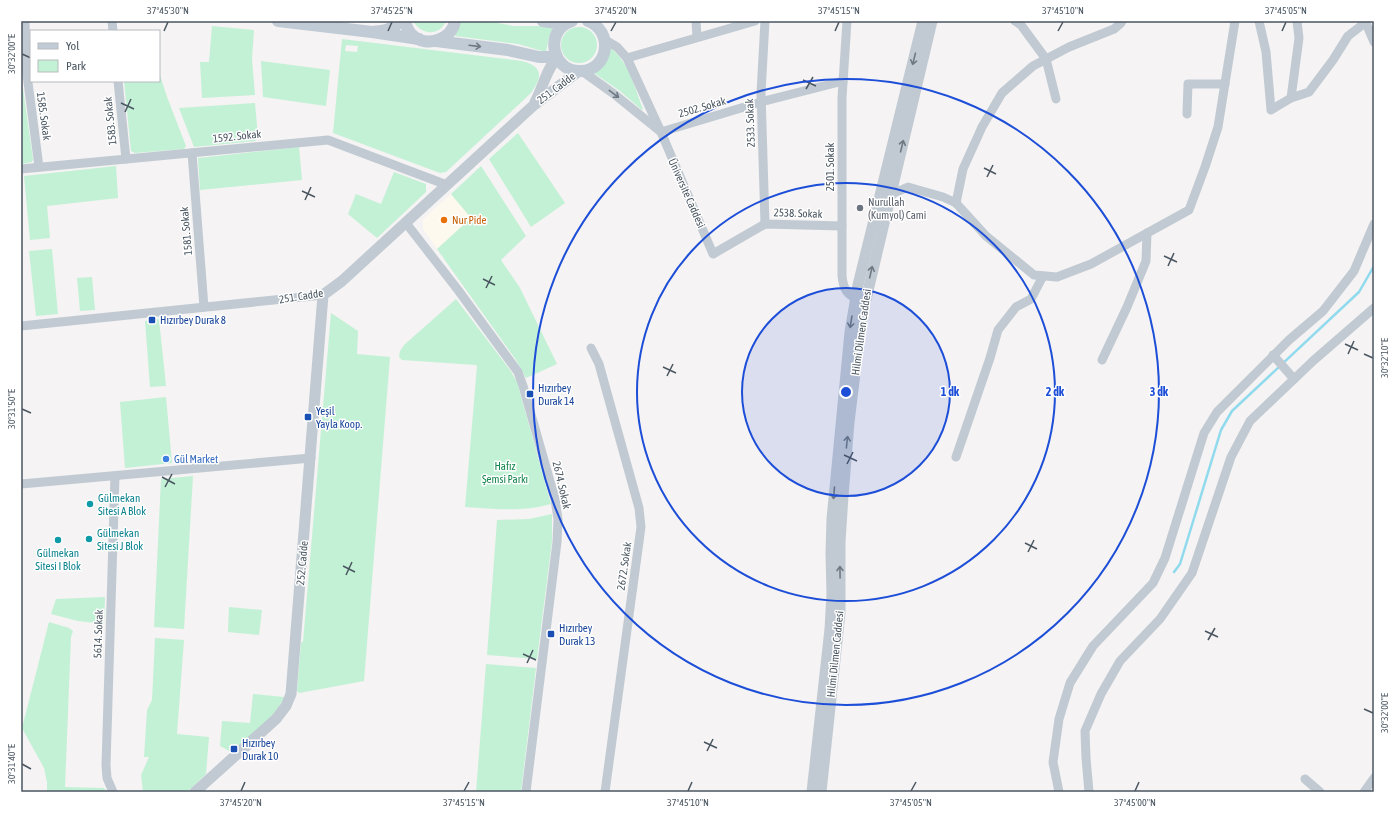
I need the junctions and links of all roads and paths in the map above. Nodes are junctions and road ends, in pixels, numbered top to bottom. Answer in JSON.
{"nodes":[{"id":1,"x":25,"y":21,"type":"edge"},
{"id":2,"x":278,"y":21,"type":"edge"},
{"id":3,"x":400,"y":21,"type":"edge"},
{"id":4,"x":405,"y":21,"type":"edge"},
{"id":5,"x":455,"y":21,"type":"edge"},
{"id":6,"x":544,"y":21,"type":"edge"},
{"id":7,"x":588,"y":21,"type":"edge"},
{"id":8,"x":604,"y":21,"type":"edge"},
{"id":9,"x":696,"y":21,"type":"edge"},
{"id":10,"x":755,"y":21,"type":"edge"},
{"id":11,"x":765,"y":21,"type":"edge"},
{"id":12,"x":847,"y":21,"type":"edge"},
{"id":13,"x":923,"y":21,"type":"edge"},
{"id":14,"x":932,"y":21,"type":"edge"},
{"id":15,"x":1015,"y":21,"type":"edge"},
{"id":16,"x":1122,"y":21,"type":"edge"},
{"id":17,"x":1235,"y":21,"type":"edge"},
{"id":18,"x":1259,"y":21,"type":"edge"},
{"id":19,"x":1297,"y":21,"type":"edge"},
{"id":20,"x":569,"y":22,"type":"edge"},
{"id":21,"x":1366,"y":22,"type":"edge"},
{"id":22,"x":372,"y":32,"type":"junction"},
{"id":23,"x":604,"y":37,"type":"junction"},
{"id":24,"x":697,"y":37,"type":"junction"},
{"id":25,"x":419,"y":40,"type":"junction"},
{"id":26,"x":436,"y":41,"type":"junction"},
{"id":27,"x":1374,"y":42,"type":"edge"},
{"id":28,"x":557,"y":58,"type":"junction"},
{"id":29,"x":627,"y":58,"type":"junction"},
{"id":30,"x":1046,"y":59,"type":"junction"},
{"id":31,"x":580,"y":71,"type":"junction"},
{"id":32,"x":24,"y":79,"type":"edge"},
{"id":33,"x":843,"y":81,"type":"junction"},
{"id":34,"x":118,"y":82,"type":"edge"},
{"id":35,"x":1225,"y":84,"type":"junction"},
{"id":36,"x":1291,"y":98,"type":"junction"},
{"id":37,"x":1056,"y":99,"type":"dead end"},
{"id":38,"x":761,"y":102,"type":"junction"},
{"id":39,"x":534,"y":105,"type":"junction"},
{"id":40,"x":1187,"y":114,"type":"dead end"},
{"id":41,"x":660,"y":132,"type":"junction"},
{"id":42,"x":192,"y":153,"type":"junction"},
{"id":43,"x":126,"y":159,"type":"junction"},
{"id":44,"x":39,"y":167,"type":"junction"},
{"id":45,"x":21,"y":169,"type":"edge"},
{"id":46,"x":447,"y":185,"type":"junction"},
{"id":47,"x":890,"y":195,"type":"junction"},
{"id":48,"x":956,"y":203,"type":"junction"},
{"id":49,"x":406,"y":223,"type":"junction"},
{"id":50,"x":765,"y":224,"type":"junction"},
{"id":51,"x":1374,"y":224,"type":"edge"},
{"id":52,"x":842,"y":226,"type":"junction"},
{"id":53,"x":1147,"y":232,"type":"junction"},
{"id":54,"x":713,"y":254,"type":"joint"},
{"id":55,"x":1043,"y":276,"type":"junction"},
{"id":56,"x":323,"y":295,"type":"junction"},
{"id":57,"x":860,"y":299,"type":"junction"},
{"id":58,"x":204,"y":307,"type":"junction"},
{"id":59,"x":1374,"y":308,"type":"edge"},
{"id":60,"x":21,"y":326,"type":"edge"},
{"id":61,"x":591,"y":348,"type":"dead end"},
{"id":62,"x":1273,"y":355,"type":"junction"},
{"id":63,"x":1102,"y":360,"type":"dead end"},
{"id":64,"x":1293,"y":377,"type":"junction"},
{"id":65,"x":956,"y":456,"type":"dead end"},
{"id":66,"x":310,"y":458,"type":"junction"},
{"id":67,"x":115,"y":476,"type":"junction"},
{"id":68,"x":21,"y":484,"type":"edge"},
{"id":69,"x":1374,"y":778,"type":"edge"},
{"id":70,"x":1305,"y":779,"type":"dead end"},
{"id":71,"x":113,"y":792,"type":"edge"},
{"id":72,"x":195,"y":792,"type":"edge"},
{"id":73,"x":526,"y":792,"type":"edge"},
{"id":74,"x":605,"y":792,"type":"edge"},
{"id":75,"x":812,"y":792,"type":"edge"},
{"id":76,"x":821,"y":792,"type":"edge"},
{"id":77,"x":1058,"y":792,"type":"edge"},
{"id":78,"x":1089,"y":792,"type":"edge"},
{"id":79,"x":1320,"y":792,"type":"edge"},
{"id":80,"x":1364,"y":792,"type":"edge"}],
"edges":[{"from":1,"to":32,"type":"street","name":"1585. Sokak"},
{"from":2,"to":22,"type":"main road"},
{"from":3,"to":22,"type":"main road"},
{"from":4,"to":25,"type":"main road"},
{"from":5,"to":26,"type":"main road"},
{"from":6,"to":20,"type":"main road"},
{"from":7,"to":23,"type":"main road"},
{"from":8,"to":23,"type":"main road"},
{"from":9,"to":24,"type":"street"},
{"from":10,"to":24,"type":"street"},
{"from":11,"to":38,"type":"street","name":"2533. Sokak"},
{"from":12,"to":33,"type":"street","name":"2501. Sokak"},
{"from":13,"to":57,"type":"street","name":"Hilmi Dilmen Caddesi","one_way":true},
{"from":47,"to":14,"type":"street","name":"Hilmi Dilmen Caddesi","one_way":true},
{"from":15,"to":30,"type":"street"},
{"from":16,"to":30,"type":"street"},
{"from":17,"to":35,"type":"street"},
{"from":18,"to":36,"type":"street"},
{"from":19,"to":36,"type":"street"},
{"from":20,"to":28,"type":"main road"},
{"from":21,"to":27,"type":"street"},
{"from":21,"to":36,"type":"street"},
{"from":22,"to":25,"type":"main road"},
{"from":23,"to":29,"type":"street","name":"Üniversite Caddesi"},
{"from":23,"to":31,"type":"main road"},
{"from":24,"to":29,"type":"street"},
{"from":25,"to":26,"type":"main road"},
{"from":26,"to":28,"type":"main road","one_way":true},
{"from":28,"to":31,"type":"main road"},
{"from":28,"to":39,"type":"street","name":"251. Cadde"},
{"from":29,"to":41,"type":"street","name":"Üniversite Caddesi"},
{"from":30,"to":37,"type":"street"},
{"from":30,"to":48,"type":"street"},
{"from":31,"to":39,"type":"street","name":"251. Cadde"},
{"from":31,"to":41,"type":"street","name":"Üniversite Caddesi","one_way":true},
{"from":32,"to":44,"type":"street","name":"1585. Sokak"},
{"from":33,"to":38,"type":"street","name":"2502. Sokak"},
{"from":33,"to":52,"type":"street","name":"2501. Sokak"},
{"from":34,"to":43,"type":"street","name":"1583. Sokak"},
{"from":35,"to":40,"type":"street"},
{"from":35,"to":53,"type":"street"},
{"from":38,"to":41,"type":"street","name":"2502. Sokak"},
{"from":38,"to":50,"type":"street","name":"2533. Sokak"},
{"from":39,"to":46,"type":"street","name":"251. Cadde"},
{"from":41,"to":54,"type":"street","name":"Üniversite Caddesi"},
{"from":42,"to":43,"type":"street","name":"1592. Sokak"},
{"from":42,"to":46,"type":"street","name":"1592. Sokak"},
{"from":42,"to":58,"type":"street","name":"1581. Sokak"},
{"from":43,"to":44,"type":"street","name":"1592. Sokak"},
{"from":44,"to":45,"type":"street","name":"1592. Sokak"},
{"from":46,"to":49,"type":"street","name":"251. Cadde"},
{"from":47,"to":48,"type":"street"},
{"from":57,"to":47,"type":"street","name":"Hilmi Dilmen Caddesi","one_way":true},
{"from":48,"to":55,"type":"street"},
{"from":49,"to":56,"type":"street","name":"251. Cadde"},
{"from":49,"to":73,"type":"street","name":"2674. Sokak"},
{"from":50,"to":52,"type":"street","name":"2538. Sokak"},
{"from":50,"to":54,"type":"street","name":"2538. Sokak"},
{"from":51,"to":62,"type":"street"},
{"from":52,"to":57,"type":"street","name":"2501. Sokak"},
{"from":53,"to":55,"type":"street"},
{"from":53,"to":63,"type":"street"},
{"from":55,"to":65,"type":"street"},
{"from":56,"to":58,"type":"street","name":"251. Cadde"},
{"from":56,"to":66,"type":"street","name":"252. Cadde"},
{"from":57,"to":75,"type":"street","name":"Hilmi Dilmen Caddesi","one_way":true},
{"from":76,"to":57,"type":"street","name":"Hilmi Dilmen Caddesi","one_way":true},
{"from":58,"to":60,"type":"street","name":"251. Cadde"},
{"from":59,"to":64,"type":"street"},
{"from":61,"to":74,"type":"street","name":"2672. Sokak"},
{"from":62,"to":64,"type":"street"},
{"from":62,"to":77,"type":"street"},
{"from":64,"to":78,"type":"street"},
{"from":66,"to":67,"type":"street"},
{"from":66,"to":72,"type":"street","name":"252. Cadde"},
{"from":67,"to":68,"type":"street"},
{"from":67,"to":71,"type":"street","name":"5614. Sokak"},
{"from":69,"to":80,"type":"street"},
{"from":70,"to":79,"type":"street"}]}
